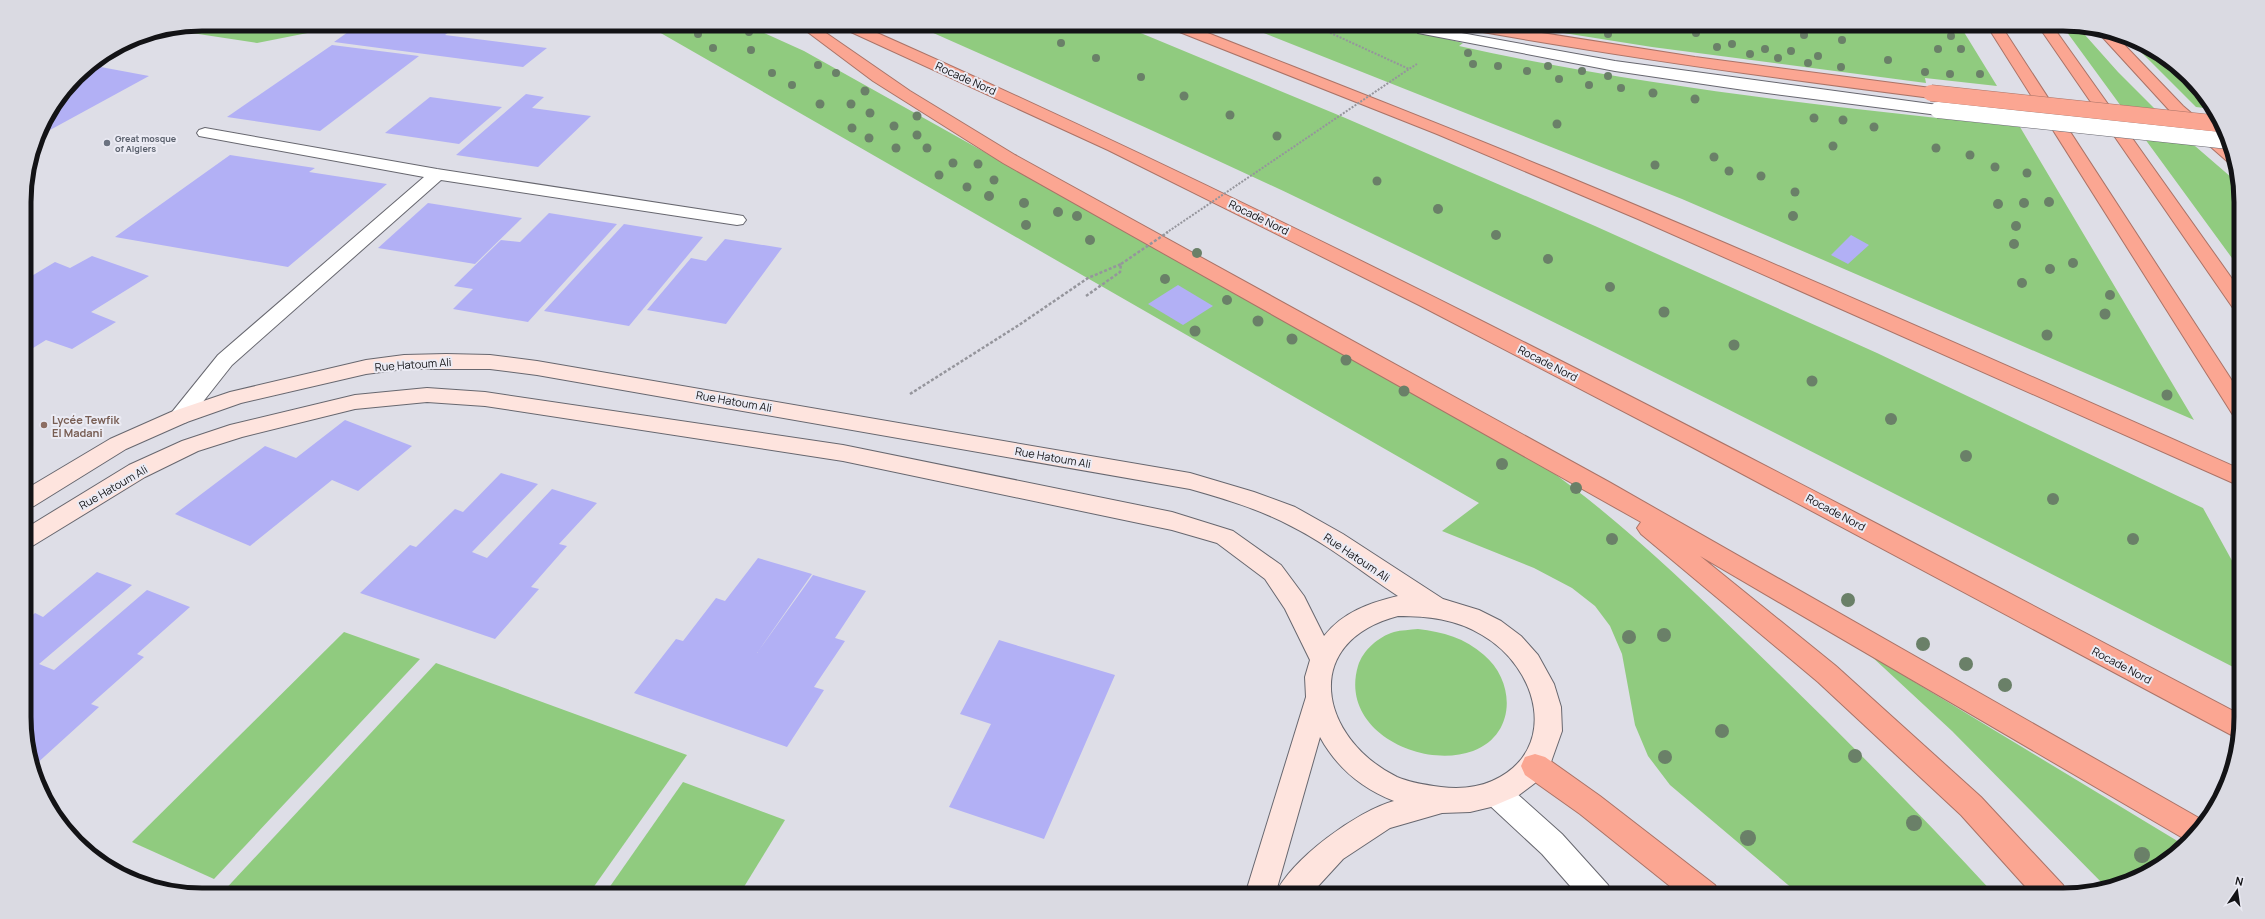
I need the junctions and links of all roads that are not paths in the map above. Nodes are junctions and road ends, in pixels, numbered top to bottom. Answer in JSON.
{"nodes":[{"id":1,"x":814,"y":31,"type":"edge"},
{"id":2,"x":860,"y":31,"type":"edge"},
{"id":3,"x":1189,"y":31,"type":"edge"},
{"id":4,"x":1429,"y":31,"type":"edge"},
{"id":5,"x":1498,"y":31,"type":"edge"},
{"id":6,"x":1997,"y":31,"type":"edge"},
{"id":7,"x":2049,"y":31,"type":"edge"},
{"id":8,"x":2109,"y":38,"type":"edge"},
{"id":9,"x":2214,"y":123,"type":"edge"},
{"id":10,"x":205,"y":133,"type":"dead end"},
{"id":11,"x":2222,"y":140,"type":"edge"},
{"id":12,"x":2226,"y":151,"type":"edge"},
{"id":13,"x":437,"y":174,"type":"junction"},
{"id":14,"x":737,"y":220,"type":"dead end"},
{"id":15,"x":2234,"y":295,"type":"edge"},
{"id":16,"x":2234,"y":401,"type":"edge"},
{"id":17,"x":179,"y":417,"type":"junction"},
{"id":18,"x":2234,"y":475,"type":"edge"},
{"id":19,"x":1601,"y":488,"type":"junction"},
{"id":20,"x":31,"y":497,"type":"edge"},
{"id":21,"x":31,"y":536,"type":"edge"},
{"id":22,"x":1434,"y":606,"type":"junction"},
{"id":23,"x":1322,"y":659,"type":"junction"},
{"id":24,"x":1318,"y":698,"type":"junction"},
{"id":25,"x":2234,"y":724,"type":"edge"},
{"id":26,"x":1535,"y":766,"type":"junction"},
{"id":27,"x":1496,"y":793,"type":"junction"},
{"id":28,"x":1442,"y":800,"type":"junction"},
{"id":29,"x":2192,"y":829,"type":"edge"},
{"id":30,"x":1262,"y":888,"type":"edge"},
{"id":31,"x":1297,"y":888,"type":"edge"},
{"id":32,"x":1592,"y":888,"type":"edge"},
{"id":33,"x":1696,"y":888,"type":"edge"},
{"id":34,"x":2047,"y":888,"type":"edge"}],
"edges":[{"from":1,"to":19,"type":"highway"},
{"from":2,"to":25,"type":"highway","name":"Rocade Nord"},
{"from":3,"to":18,"type":"highway"},
{"from":4,"to":11,"type":"street","bridge":true},
{"from":5,"to":9,"type":"highway","bridge":true},
{"from":6,"to":16,"type":"highway"},
{"from":7,"to":15,"type":"highway"},
{"from":8,"to":12,"type":"highway"},
{"from":10,"to":13,"type":"street"},
{"from":13,"to":14,"type":"street"},
{"from":13,"to":17,"type":"street"},
{"from":17,"to":20,"type":"street","name":"Rue Hatoum Ali"},
{"from":17,"to":22,"type":"street","name":"Rue Hatoum Ali"},
{"from":19,"to":29,"type":"highway"},
{"from":19,"to":34,"type":"highway"},
{"from":21,"to":23,"type":"street","name":"Rue Hatoum Ali"},
{"from":22,"to":23,"type":"street"},
{"from":22,"to":26,"type":"street"},
{"from":23,"to":24,"type":"street"},
{"from":24,"to":28,"type":"street"},
{"from":24,"to":30,"type":"street"},
{"from":26,"to":27,"type":"street"},
{"from":26,"to":33,"type":"highway"},
{"from":27,"to":28,"type":"street"},
{"from":27,"to":32,"type":"street"},
{"from":28,"to":31,"type":"street"}]}
